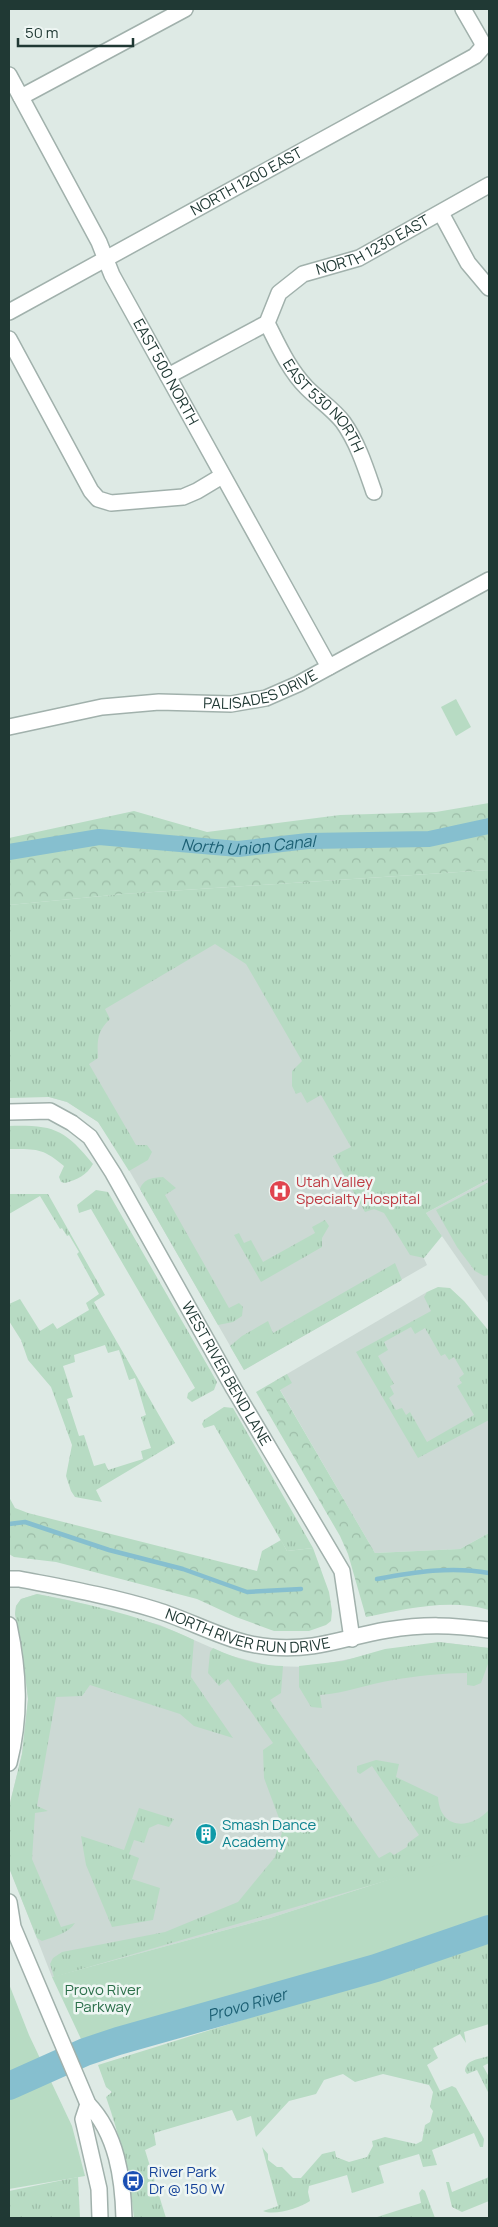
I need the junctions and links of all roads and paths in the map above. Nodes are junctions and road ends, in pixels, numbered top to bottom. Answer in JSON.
{"nodes":[{"id":1,"x":185,"y":9,"type":"edge"},
{"id":2,"x":464,"y":9,"type":"edge"},
{"id":3,"x":9,"y":75,"type":"edge"},
{"id":4,"x":21,"y":97,"type":"junction"},
{"id":5,"x":489,"y":185,"type":"edge"},
{"id":6,"x":441,"y":213,"type":"junction"},
{"id":7,"x":106,"y":258,"type":"junction"},
{"id":8,"x":489,"y":288,"type":"edge"},
{"id":9,"x":9,"y":312,"type":"edge"},
{"id":10,"x":267,"y":323,"type":"junction"},
{"id":11,"x":9,"y":338,"type":"edge"},
{"id":12,"x":168,"y":376,"type":"junction"},
{"id":13,"x":222,"y":476,"type":"junction"},
{"id":14,"x":374,"y":492,"type":"dead end"},
{"id":15,"x":489,"y":580,"type":"edge"},
{"id":16,"x":329,"y":667,"type":"junction"},
{"id":17,"x":9,"y":727,"type":"edge"},
{"id":18,"x":9,"y":1112,"type":"edge"},
{"id":19,"x":9,"y":1579,"type":"edge"},
{"id":20,"x":9,"y":1625,"type":"edge"},
{"id":21,"x":489,"y":1630,"type":"edge"},
{"id":22,"x":352,"y":1639,"type":"junction"},
{"id":23,"x":9,"y":1763,"type":"edge"},
{"id":24,"x":9,"y":1902,"type":"edge"},
{"id":25,"x":11,"y":1925,"type":"edge"},
{"id":26,"x":88,"y":2104,"type":"junction"},
{"id":27,"x":100,"y":2218,"type":"edge"},
{"id":28,"x":124,"y":2218,"type":"edge"}],
"edges":[{"from":1,"to":4,"type":"street"},
{"from":2,"to":7,"type":"street","name":"NORTH 1200 EAST"},
{"from":3,"to":4,"type":"street","name":"EAST 500 NORTH"},
{"from":4,"to":7,"type":"street","name":"EAST 500 NORTH"},
{"from":5,"to":6,"type":"street","name":"NORTH 1230 EAST"},
{"from":6,"to":8,"type":"street"},
{"from":6,"to":10,"type":"street","name":"NORTH 1230 EAST"},
{"from":7,"to":9,"type":"street","name":"NORTH 1200 EAST"},
{"from":7,"to":12,"type":"street","name":"EAST 500 NORTH"},
{"from":10,"to":12,"type":"street"},
{"from":10,"to":14,"type":"street","name":"EAST 530 NORTH"},
{"from":11,"to":13,"type":"street"},
{"from":12,"to":13,"type":"street","name":"EAST 500 NORTH"},
{"from":13,"to":16,"type":"street","name":"EAST 500 NORTH"},
{"from":15,"to":16,"type":"street","name":"PALISADES DRIVE"},
{"from":16,"to":17,"type":"street","name":"PALISADES DRIVE"},
{"from":18,"to":22,"type":"street","name":"WEST RIVER BEND LANE"},
{"from":19,"to":22,"type":"street","name":"NORTH RIVER RUN DRIVE"},
{"from":20,"to":23,"type":"street"},
{"from":21,"to":22,"type":"street","name":"NORTH RIVER RUN DRIVE"},
{"from":24,"to":25,"type":"street"},
{"from":25,"to":26,"type":"street"},
{"from":26,"to":27,"type":"street"},
{"from":26,"to":28,"type":"street"}]}
